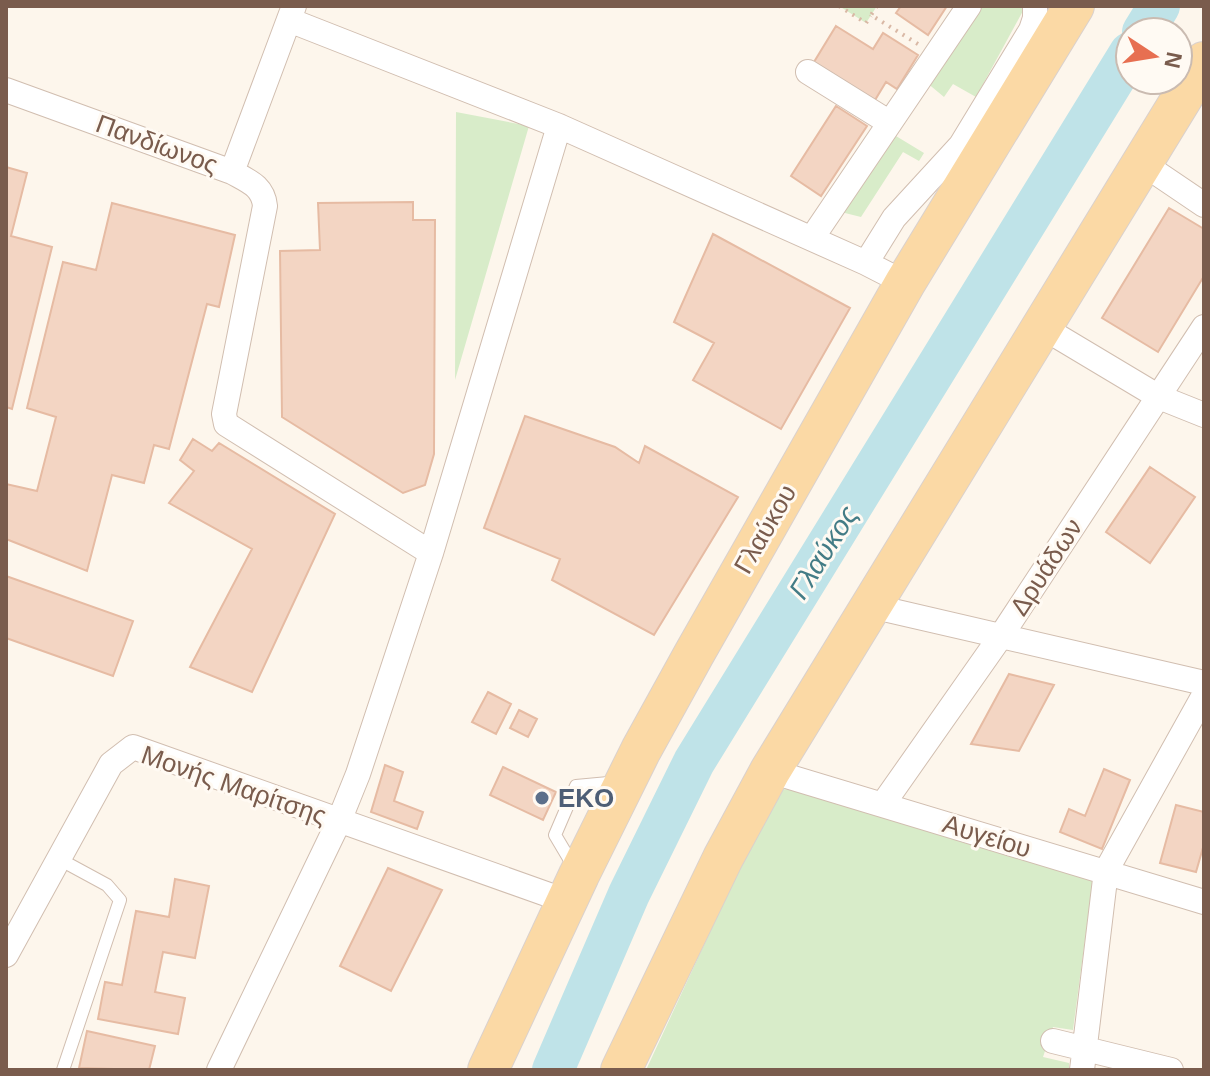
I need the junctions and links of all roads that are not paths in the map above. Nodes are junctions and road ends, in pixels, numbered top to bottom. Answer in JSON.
{"nodes":[{"id":1,"x":969,"y":6,"type":"edge"},
{"id":2,"x":1035,"y":6,"type":"edge"},
{"id":3,"x":1074,"y":6,"type":"edge"},
{"id":4,"x":292,"y":13,"type":"edge"},
{"id":5,"x":1204,"y":62,"type":"edge"},
{"id":6,"x":808,"y":72,"type":"dead end"},
{"id":7,"x":6,"y":90,"type":"edge"},
{"id":8,"x":890,"y":123,"type":"junction"},
{"id":9,"x":559,"y":126,"type":"junction"},
{"id":10,"x":1142,"y":163,"type":"junction"},
{"id":11,"x":232,"y":172,"type":"junction"},
{"id":12,"x":1204,"y":205,"type":"edge"},
{"id":13,"x":812,"y":238,"type":"junction"},
{"id":14,"x":866,"y":263,"type":"junction"},
{"id":15,"x":905,"y":283,"type":"junction"},
{"id":16,"x":1042,"y":327,"type":"junction"},
{"id":17,"x":1204,"y":327,"type":"edge"},
{"id":18,"x":1159,"y":397,"type":"junction"},
{"id":19,"x":1204,"y":415,"type":"edge"},
{"id":20,"x":431,"y":553,"type":"junction"},
{"id":21,"x":871,"y":606,"type":"junction"},
{"id":22,"x":1001,"y":636,"type":"junction"},
{"id":23,"x":1204,"y":683,"type":"edge"},
{"id":24,"x":1204,"y":695,"type":"edge"},
{"id":25,"x":770,"y":771,"type":"junction"},
{"id":26,"x":883,"y":804,"type":"junction"},
{"id":27,"x":339,"y":821,"type":"junction"},
{"id":28,"x":59,"y":859,"type":"junction"},
{"id":29,"x":1106,"y":871,"type":"junction"},
{"id":30,"x":573,"y":888,"type":"junction"},
{"id":31,"x":1204,"y":902,"type":"edge"},
{"id":32,"x":6,"y":955,"type":"edge"},
{"id":33,"x":1053,"y":1041,"type":"dead end"},
{"id":34,"x":1084,"y":1060,"type":"edge"},
{"id":35,"x":63,"y":1070,"type":"edge"},
{"id":36,"x":219,"y":1070,"type":"edge"},
{"id":37,"x":488,"y":1070,"type":"edge"},
{"id":38,"x":621,"y":1070,"type":"edge"},
{"id":39,"x":1171,"y":1070,"type":"edge"}],
"edges":[{"from":1,"to":8,"type":"street"},
{"from":2,"to":14,"type":"street"},
{"from":3,"to":15,"type":"main road","name":"Γλαύκου"},
{"from":4,"to":9,"type":"street"},
{"from":4,"to":11,"type":"street","name":"Πανδίωνος"},
{"from":5,"to":10,"type":"main road"},
{"from":6,"to":8,"type":"street"},
{"from":7,"to":11,"type":"street","name":"Πανδίωνος"},
{"from":8,"to":13,"type":"street"},
{"from":9,"to":13,"type":"street"},
{"from":9,"to":20,"type":"street"},
{"from":10,"to":12,"type":"street"},
{"from":10,"to":16,"type":"main road"},
{"from":11,"to":20,"type":"street"},
{"from":13,"to":14,"type":"street"},
{"from":14,"to":15,"type":"street"},
{"from":15,"to":30,"type":"main road","name":"Γλαύκου"},
{"from":16,"to":18,"type":"street"},
{"from":16,"to":21,"type":"main road"},
{"from":17,"to":18,"type":"street","name":"Δρυάδων"},
{"from":18,"to":19,"type":"street"},
{"from":18,"to":22,"type":"street","name":"Δρυάδων"},
{"from":20,"to":27,"type":"street"},
{"from":21,"to":22,"type":"street"},
{"from":21,"to":25,"type":"main road"},
{"from":22,"to":23,"type":"street"},
{"from":22,"to":26,"type":"street","name":"Δρυάδων"},
{"from":24,"to":29,"type":"street"},
{"from":25,"to":26,"type":"street","name":"Αυγείου"},
{"from":25,"to":38,"type":"main road"},
{"from":26,"to":29,"type":"street","name":"Αυγείου"},
{"from":27,"to":28,"type":"street","name":"Μονής Μαρίτσης"},
{"from":27,"to":30,"type":"street","name":"Μονής Μαρίτσης"},
{"from":27,"to":36,"type":"street"},
{"from":28,"to":32,"type":"street","name":"Μονής Μαρίτσης"},
{"from":28,"to":35,"type":"lane"},
{"from":29,"to":31,"type":"street","name":"Αυγείου"},
{"from":29,"to":34,"type":"street"},
{"from":30,"to":37,"type":"main road","name":"Γλαύκου"},
{"from":33,"to":34,"type":"street"},
{"from":34,"to":39,"type":"street"}]}
